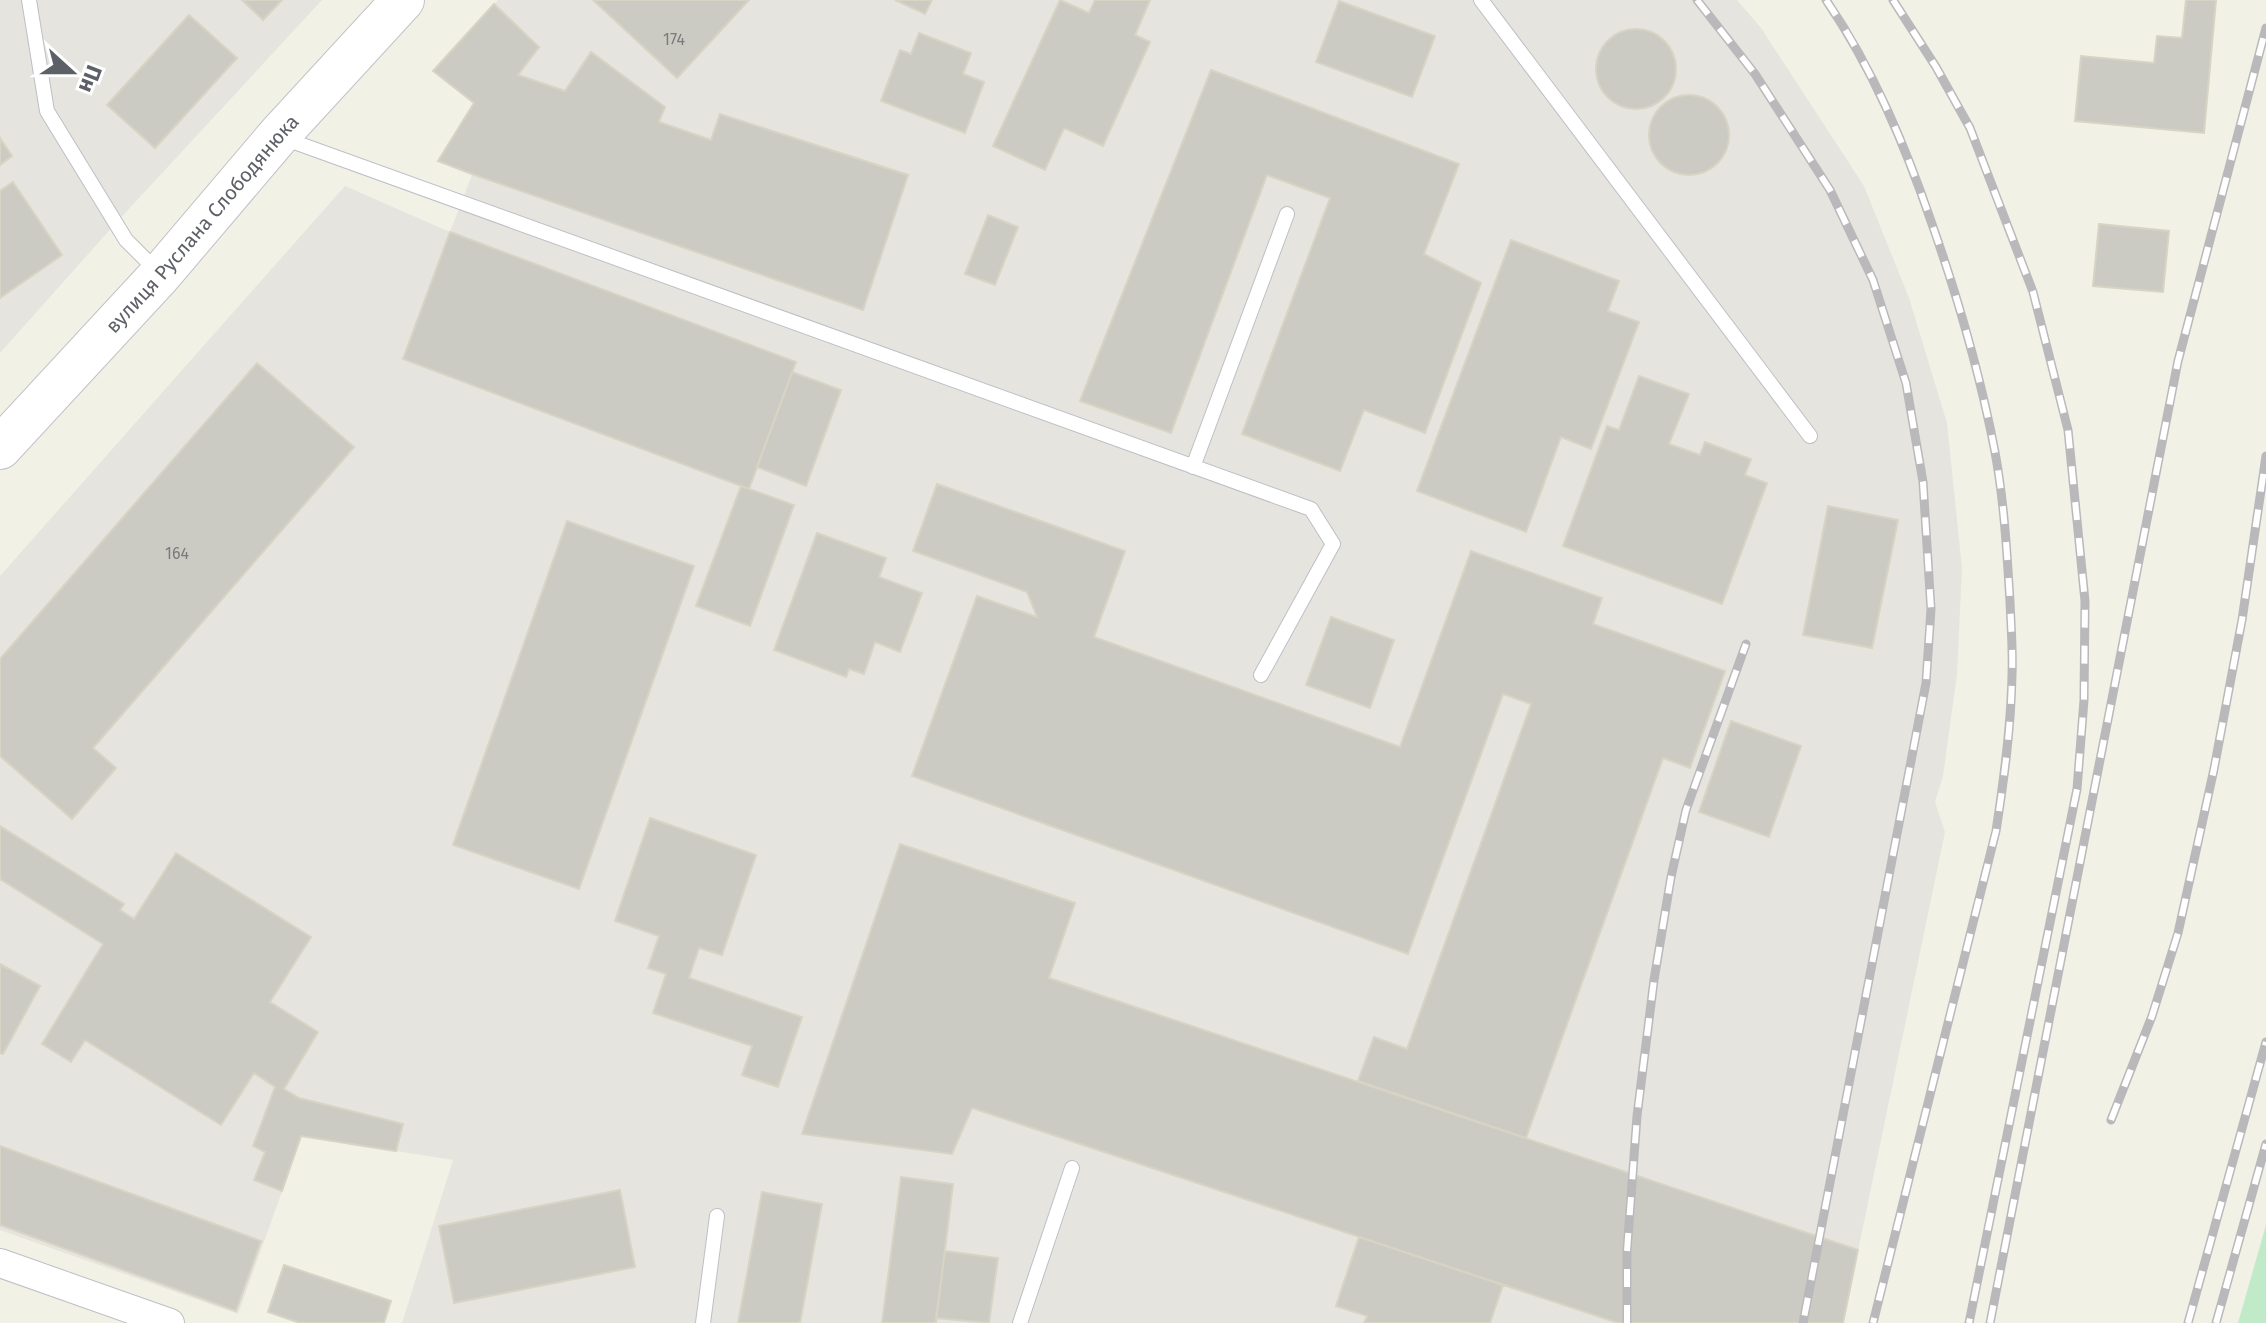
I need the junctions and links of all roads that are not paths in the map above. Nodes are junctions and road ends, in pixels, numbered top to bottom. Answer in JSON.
{"nodes":[{"id":1,"x":29,"y":0,"type":"edge"},
{"id":2,"x":403,"y":0,"type":"edge"},
{"id":3,"x":1481,"y":0,"type":"edge"},
{"id":4,"x":278,"y":136,"type":"junction"},
{"id":5,"x":1287,"y":214,"type":"dead end"},
{"id":6,"x":160,"y":275,"type":"junction"},
{"id":7,"x":1810,"y":436,"type":"dead end"},
{"id":8,"x":0,"y":448,"type":"edge"},
{"id":9,"x":1193,"y":467,"type":"junction"},
{"id":10,"x":1261,"y":675,"type":"dead end"},
{"id":11,"x":1072,"y":1168,"type":"dead end"},
{"id":12,"x":717,"y":1216,"type":"dead end"},
{"id":13,"x":0,"y":1263,"type":"edge"},
{"id":14,"x":170,"y":1323,"type":"edge"},
{"id":15,"x":703,"y":1323,"type":"edge"},
{"id":16,"x":1020,"y":1323,"type":"edge"}],
"edges":[{"from":1,"to":6,"type":"lane"},
{"from":2,"to":4,"type":"street","name":"вулиця Руслана Слободянюка"},
{"from":3,"to":7,"type":"lane"},
{"from":4,"to":6,"type":"street","name":"вулиця Руслана Слободянюка"},
{"from":4,"to":9,"type":"lane"},
{"from":5,"to":9,"type":"lane"},
{"from":6,"to":8,"type":"street","name":"вулиця Руслана Слободянюка"},
{"from":9,"to":10,"type":"lane"},
{"from":11,"to":16,"type":"lane"},
{"from":12,"to":15,"type":"lane"},
{"from":13,"to":14,"type":"street"}]}
